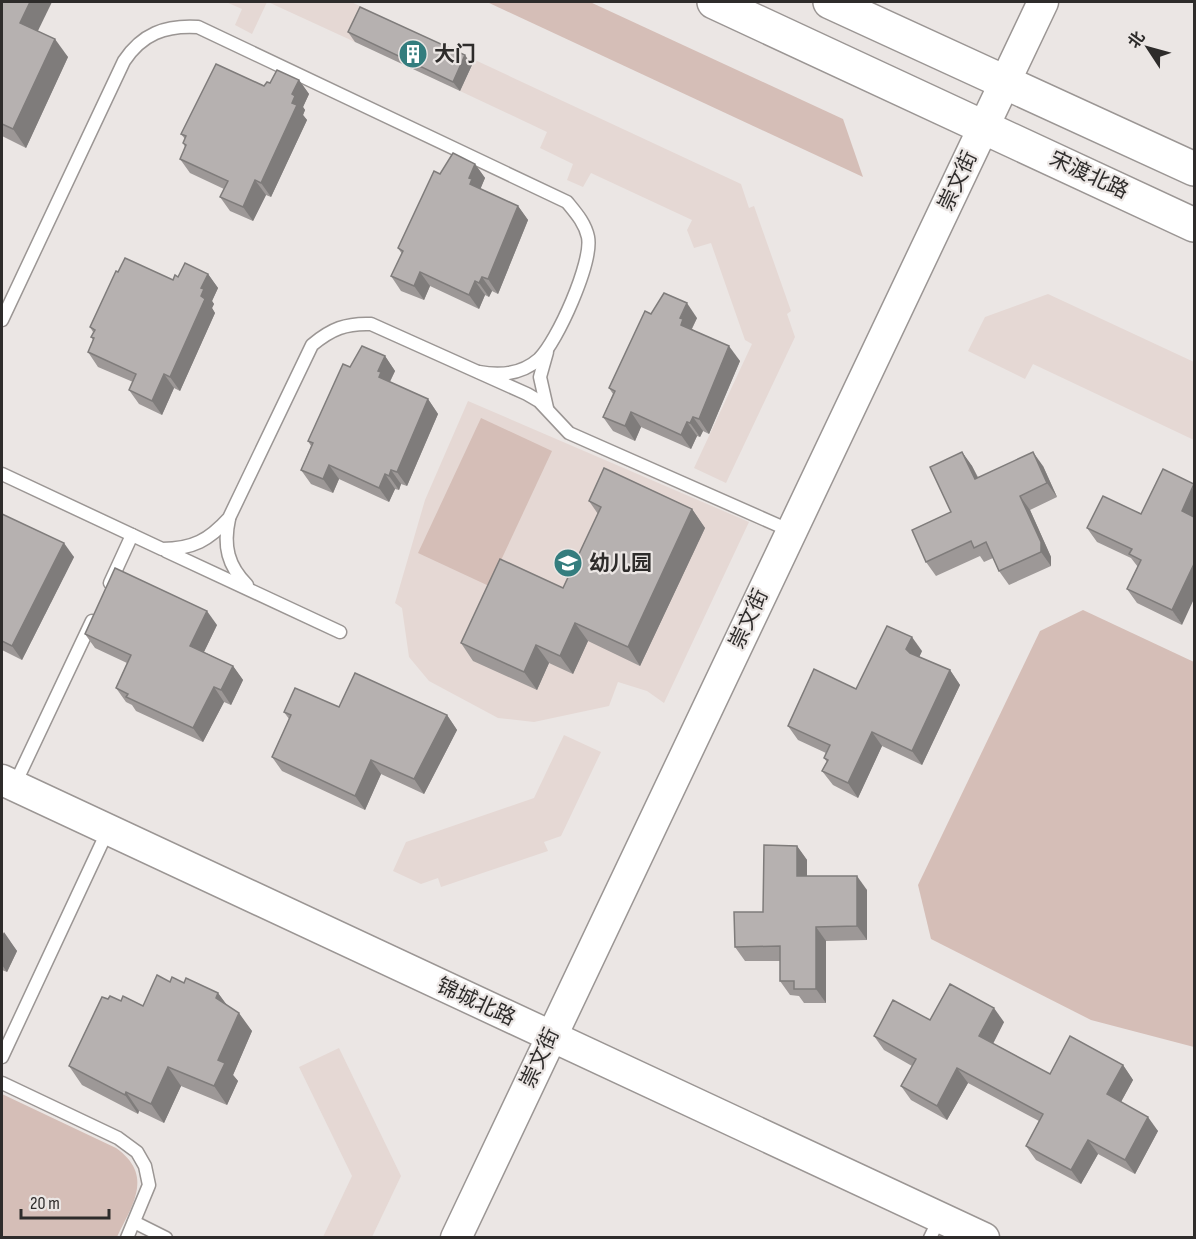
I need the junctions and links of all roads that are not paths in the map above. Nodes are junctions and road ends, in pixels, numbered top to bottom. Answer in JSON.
{"nodes":[{"id":1,"x":714,"y":2,"type":"edge"},
{"id":2,"x":830,"y":2,"type":"edge"},
{"id":3,"x":1042,"y":2,"type":"edge"},
{"id":4,"x":1005,"y":80,"type":"junction"},
{"id":5,"x":984,"y":126,"type":"junction"},
{"id":6,"x":1194,"y":169,"type":"edge"},
{"id":7,"x":1194,"y":225,"type":"edge"},
{"id":8,"x":2,"y":320,"type":"edge"},
{"id":9,"x":548,"y":348,"type":"junction"},
{"id":10,"x":478,"y":372,"type":"junction"},
{"id":11,"x":548,"y":411,"type":"junction"},
{"id":12,"x":2,"y":474,"type":"edge"},
{"id":13,"x":230,"y":518,"type":"junction"},
{"id":14,"x":791,"y":531,"type":"junction"},
{"id":15,"x":132,"y":535,"type":"junction"},
{"id":16,"x":162,"y":549,"type":"junction"},
{"id":17,"x":252,"y":591,"type":"junction"},
{"id":18,"x":340,"y":632,"type":"dead end"},
{"id":19,"x":8,"y":783,"type":"edge"},
{"id":20,"x":108,"y":830,"type":"junction"},
{"id":21,"x":550,"y":1036,"type":"junction"},
{"id":22,"x":2,"y":1057,"type":"edge"},
{"id":23,"x":2,"y":1083,"type":"edge"},
{"id":24,"x":134,"y":1222,"type":"junction"},
{"id":25,"x":935,"y":1227,"type":"edge"},
{"id":26,"x":127,"y":1238,"type":"edge"},
{"id":27,"x":166,"y":1238,"type":"edge"},
{"id":28,"x":456,"y":1238,"type":"edge"},
{"id":29,"x":984,"y":1238,"type":"edge"}],
"edges":[{"from":1,"to":5,"type":"main road","name":"宋渡北路"},
{"from":2,"to":4,"type":"main road"},
{"from":3,"to":4,"type":"street","name":"崇文街"},
{"from":4,"to":5,"type":"street","name":"崇文街"},
{"from":4,"to":6,"type":"main road"},
{"from":5,"to":7,"type":"main road","name":"宋渡北路"},
{"from":5,"to":14,"type":"street","name":"崇文街"},
{"from":8,"to":9,"type":"lane"},
{"from":9,"to":10,"type":"lane"},
{"from":9,"to":11,"type":"lane"},
{"from":10,"to":11,"type":"lane"},
{"from":10,"to":13,"type":"lane"},
{"from":11,"to":14,"type":"lane"},
{"from":12,"to":15,"type":"lane"},
{"from":13,"to":16,"type":"lane"},
{"from":13,"to":17,"type":"lane"},
{"from":14,"to":21,"type":"street","name":"崇文街"},
{"from":15,"to":16,"type":"lane"},
{"from":15,"to":19,"type":"lane"},
{"from":16,"to":17,"type":"lane"},
{"from":17,"to":18,"type":"lane"},
{"from":19,"to":20,"type":"street","name":"锦城北路"},
{"from":20,"to":21,"type":"street","name":"锦城北路"},
{"from":20,"to":22,"type":"lane"},
{"from":21,"to":25,"type":"street","name":"锦城北路"},
{"from":21,"to":28,"type":"street","name":"崇文街"},
{"from":23,"to":24,"type":"lane"},
{"from":24,"to":26,"type":"lane"},
{"from":24,"to":27,"type":"lane"},
{"from":25,"to":29,"type":"street","name":"锦城北路"}]}
